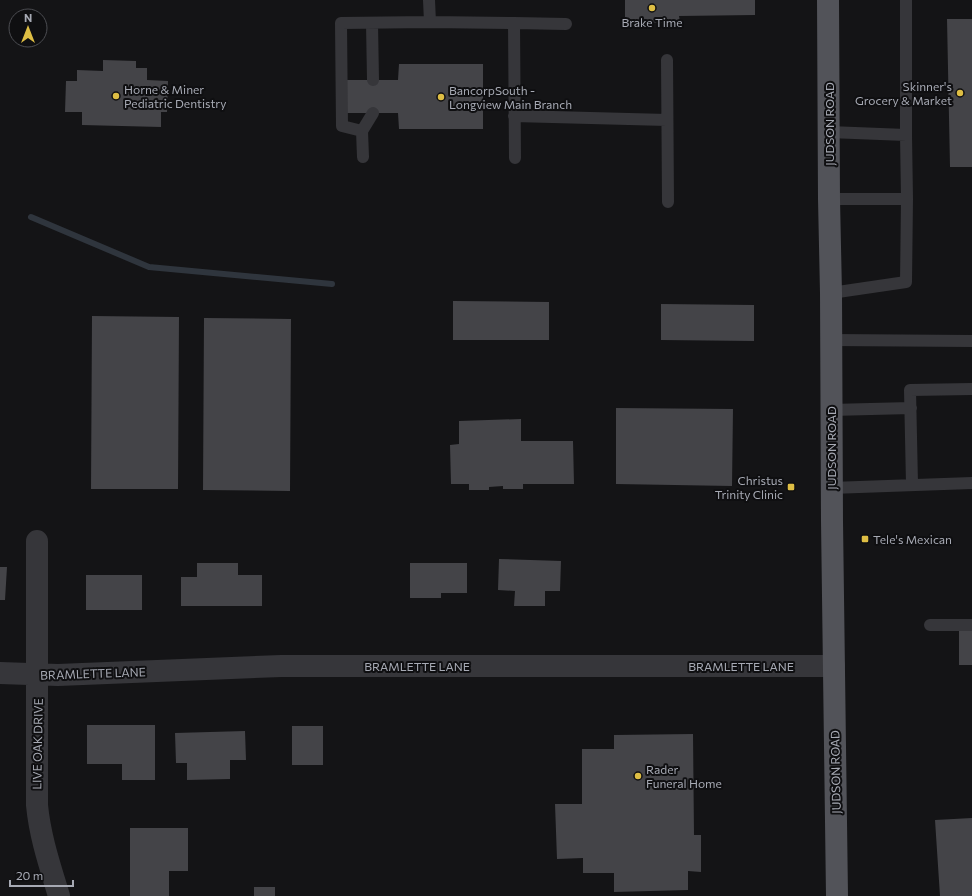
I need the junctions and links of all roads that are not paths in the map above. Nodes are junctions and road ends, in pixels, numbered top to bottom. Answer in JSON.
{"nodes":[{"id":1,"x":429,"y":0,"type":"edge"},
{"id":2,"x":828,"y":0,"type":"edge"},
{"id":3,"x":906,"y":0,"type":"edge"},
{"id":4,"x":430,"y":22,"type":"junction"},
{"id":5,"x":372,"y":23,"type":"junction"},
{"id":6,"x":514,"y":23,"type":"junction"},
{"id":7,"x":566,"y":24,"type":"dead end"},
{"id":8,"x":666,"y":60,"type":"dead end"},
{"id":9,"x":373,"y":80,"type":"dead end"},
{"id":10,"x":373,"y":113,"type":"dead end"},
{"id":11,"x":514,"y":116,"type":"junction"},
{"id":12,"x":667,"y":120,"type":"junction"},
{"id":13,"x":362,"y":131,"type":"junction"},
{"id":14,"x":829,"y":132,"type":"junction"},
{"id":15,"x":906,"y":134,"type":"junction"},
{"id":16,"x":363,"y":157,"type":"dead end"},
{"id":17,"x":515,"y":158,"type":"dead end"},
{"id":18,"x":828,"y":199,"type":"junction"},
{"id":19,"x":907,"y":199,"type":"junction"},
{"id":20,"x":668,"y":202,"type":"dead end"},
{"id":21,"x":831,"y":293,"type":"junction"},
{"id":22,"x":831,"y":340,"type":"junction"},
{"id":23,"x":972,"y":340,"type":"edge"},
{"id":24,"x":972,"y":389,"type":"edge"},
{"id":25,"x":911,"y":408,"type":"junction"},
{"id":26,"x":831,"y":410,"type":"junction"},
{"id":27,"x":912,"y":484,"type":"junction"},
{"id":28,"x":972,"y":484,"type":"edge"},
{"id":29,"x":832,"y":488,"type":"junction"},
{"id":30,"x":37,"y":541,"type":"dead end"},
{"id":31,"x":930,"y":625,"type":"dead end"},
{"id":32,"x":972,"y":625,"type":"edge"},
{"id":33,"x":834,"y":666,"type":"junction"},
{"id":34,"x":0,"y":673,"type":"edge"},
{"id":35,"x":37,"y":675,"type":"junction"},
{"id":36,"x":59,"y":896,"type":"edge"},
{"id":37,"x":838,"y":896,"type":"edge"}],
"edges":[{"from":1,"to":4,"type":"lane"},
{"from":2,"to":14,"type":"main road","name":"JUDSON ROAD"},
{"from":3,"to":15,"type":"lane"},
{"from":4,"to":5,"type":"lane"},
{"from":4,"to":6,"type":"lane"},
{"from":5,"to":9,"type":"lane"},
{"from":5,"to":13,"type":"lane"},
{"from":6,"to":7,"type":"lane"},
{"from":6,"to":11,"type":"lane"},
{"from":8,"to":12,"type":"lane"},
{"from":10,"to":13,"type":"lane"},
{"from":11,"to":12,"type":"lane"},
{"from":11,"to":17,"type":"lane"},
{"from":12,"to":20,"type":"lane"},
{"from":13,"to":16,"type":"lane"},
{"from":14,"to":15,"type":"lane"},
{"from":14,"to":18,"type":"main road","name":"JUDSON ROAD"},
{"from":15,"to":19,"type":"lane"},
{"from":18,"to":19,"type":"lane"},
{"from":18,"to":21,"type":"main road","name":"JUDSON ROAD"},
{"from":19,"to":21,"type":"lane"},
{"from":21,"to":22,"type":"main road","name":"JUDSON ROAD"},
{"from":22,"to":23,"type":"lane"},
{"from":22,"to":26,"type":"main road","name":"JUDSON ROAD"},
{"from":24,"to":25,"type":"lane"},
{"from":25,"to":26,"type":"lane"},
{"from":25,"to":27,"type":"lane"},
{"from":26,"to":29,"type":"main road","name":"JUDSON ROAD"},
{"from":27,"to":28,"type":"lane"},
{"from":27,"to":29,"type":"lane"},
{"from":29,"to":33,"type":"main road","name":"JUDSON ROAD"},
{"from":30,"to":35,"type":"street","name":"LIVE OAK DRIVE"},
{"from":31,"to":32,"type":"lane"},
{"from":33,"to":35,"type":"street","name":"BRAMLETTE LANE"},
{"from":33,"to":37,"type":"main road","name":"JUDSON ROAD"},
{"from":34,"to":35,"type":"street","name":"BRAMLETTE LANE"},
{"from":35,"to":36,"type":"street","name":"LIVE OAK DRIVE"}]}
